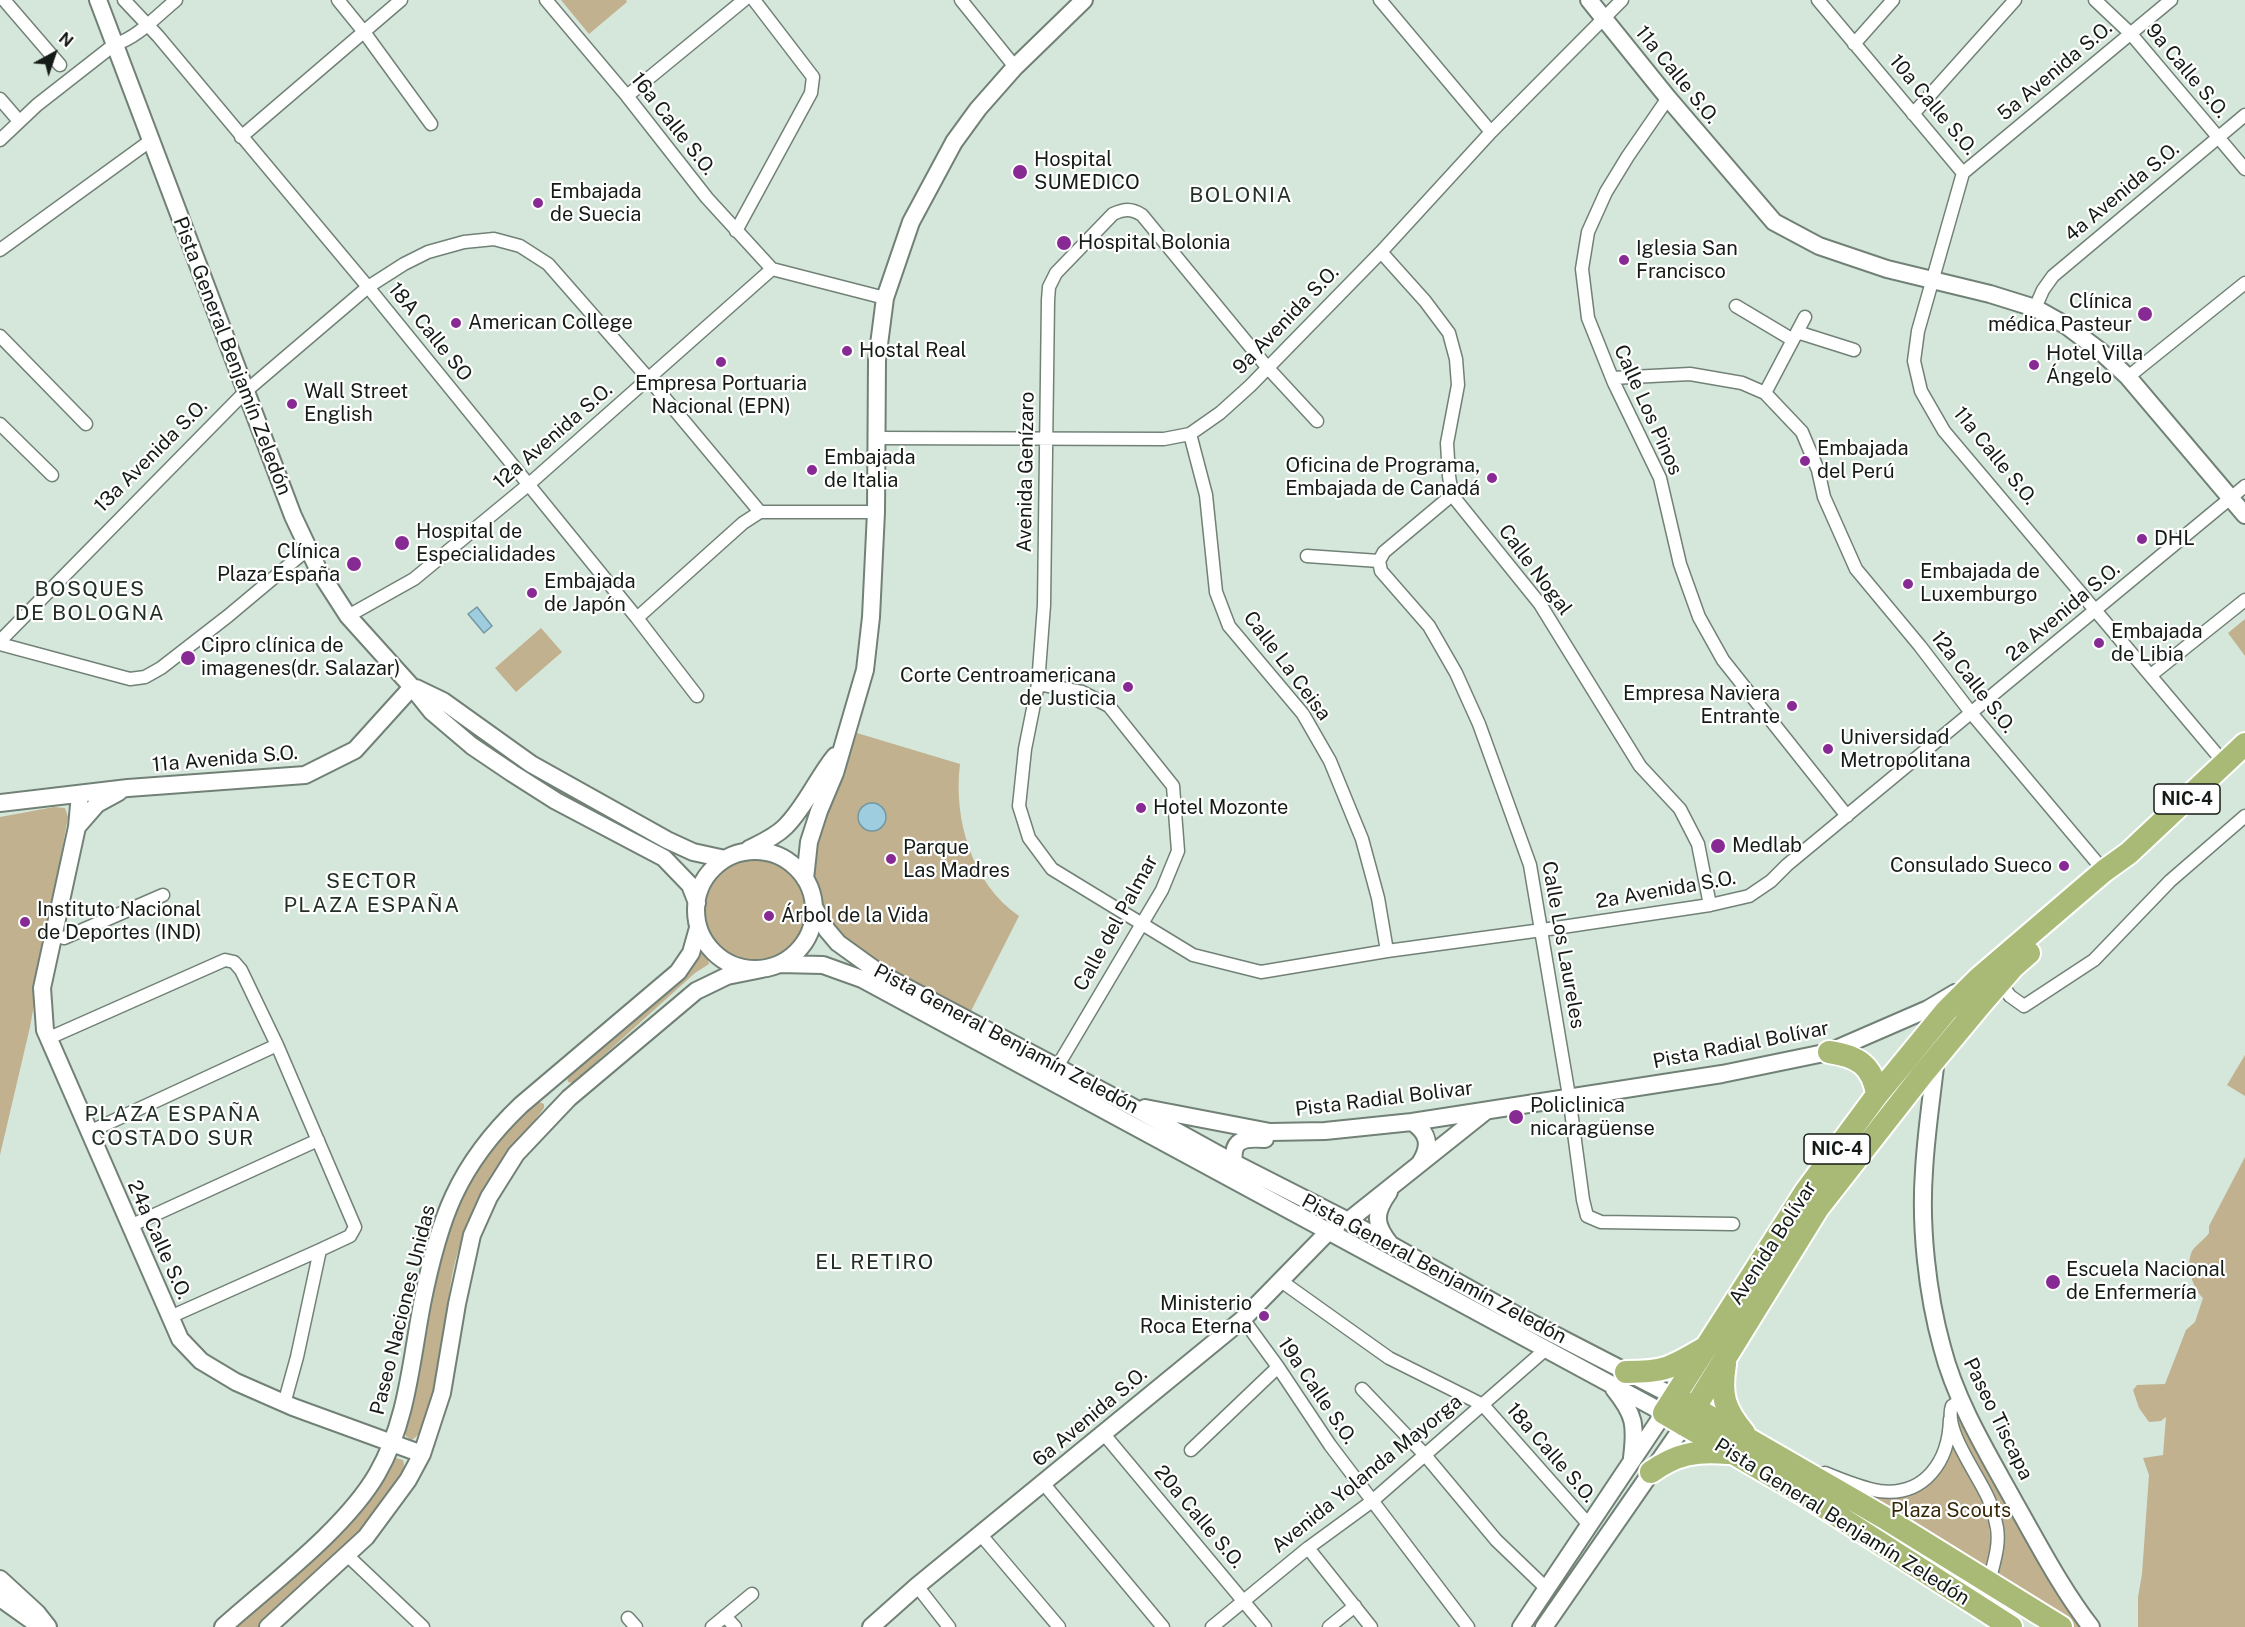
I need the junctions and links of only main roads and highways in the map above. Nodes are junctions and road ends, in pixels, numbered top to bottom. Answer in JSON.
{"nodes":[{"id":1,"x":98,"y":0,"type":"edge"},
{"id":2,"x":1084,"y":0,"type":"edge"},
{"id":3,"x":1589,"y":0,"type":"edge"},
{"id":4,"x":2245,"y":515,"type":"edge"},
{"id":5,"x":412,"y":687,"type":"junction"},
{"id":6,"x":2245,"y":744,"type":"edge"},
{"id":7,"x":842,"y":749,"type":"junction"},
{"id":8,"x":128,"y":788,"type":"junction"},
{"id":9,"x":80,"y":794,"type":"junction"},
{"id":10,"x":0,"y":803,"type":"edge"},
{"id":11,"x":76,"y":828,"type":"junction"},
{"id":12,"x":743,"y":852,"type":"junction"},
{"id":13,"x":2129,"y":853,"type":"junction"},
{"id":14,"x":725,"y":859,"type":"junction"},
{"id":15,"x":2104,"y":871,"type":"junction"},
{"id":16,"x":805,"y":879,"type":"junction"},
{"id":17,"x":697,"y":903,"type":"junction"},
{"id":18,"x":2085,"y":903,"type":"junction"},
{"id":19,"x":814,"y":908,"type":"junction"},
{"id":20,"x":698,"y":928,"type":"junction"},
{"id":21,"x":779,"y":964,"type":"junction"},
{"id":22,"x":762,"y":969,"type":"junction"},
{"id":23,"x":1990,"y":976,"type":"junction"},
{"id":24,"x":936,"y":1019,"type":"junction"},
{"id":25,"x":1829,"y":1052,"type":"junction"},
{"id":26,"x":1929,"y":1066,"type":"junction"},
{"id":27,"x":1057,"y":1067,"type":"junction"},
{"id":28,"x":1038,"y":1076,"type":"junction"},
{"id":29,"x":1877,"y":1095,"type":"junction"},
{"id":30,"x":1129,"y":1105,"type":"junction"},
{"id":31,"x":1496,"y":1107,"type":"junction"},
{"id":32,"x":1412,"y":1122,"type":"junction"},
{"id":33,"x":1325,"y":1131,"type":"junction"},
{"id":34,"x":1420,"y":1164,"type":"junction"},
{"id":35,"x":1229,"y":1170,"type":"junction"},
{"id":36,"x":1395,"y":1184,"type":"junction"},
{"id":37,"x":1274,"y":1196,"type":"junction"},
{"id":38,"x":1297,"y":1216,"type":"junction"},
{"id":39,"x":1348,"y":1221,"type":"junction"},
{"id":40,"x":1328,"y":1232,"type":"junction"},
{"id":41,"x":1390,"y":1245,"type":"junction"},
{"id":42,"x":1434,"y":1270,"type":"junction"},
{"id":43,"x":1707,"y":1347,"type":"junction"},
{"id":44,"x":1725,"y":1360,"type":"junction"},
{"id":45,"x":1618,"y":1378,"type":"junction"},
{"id":46,"x":1670,"y":1405,"type":"junction"},
{"id":47,"x":1690,"y":1417,"type":"junction"},
{"id":48,"x":391,"y":1444,"type":"junction"},
{"id":49,"x":1741,"y":1446,"type":"junction"},
{"id":50,"x":422,"y":1454,"type":"junction"},
{"id":51,"x":1641,"y":1467,"type":"junction"},
{"id":52,"x":0,"y":1579,"type":"edge"},
{"id":53,"x":1989,"y":1583,"type":"junction"},
{"id":54,"x":0,"y":1598,"type":"edge"},
{"id":55,"x":42,"y":1627,"type":"edge"},
{"id":56,"x":48,"y":1627,"type":"edge"},
{"id":57,"x":223,"y":1627,"type":"edge"},
{"id":58,"x":268,"y":1627,"type":"edge"},
{"id":59,"x":871,"y":1627,"type":"edge"},
{"id":60,"x":1521,"y":1627,"type":"edge"},
{"id":61,"x":1544,"y":1627,"type":"edge"},
{"id":62,"x":2011,"y":1627,"type":"edge"},
{"id":63,"x":2022,"y":1627,"type":"edge"},
{"id":64,"x":2061,"y":1627,"type":"edge"},
{"id":65,"x":2091,"y":1627,"type":"edge"}],
"edges":[{"from":1,"to":5,"type":"main road","name":"Pista General Benjamín Zeledón"},
{"from":2,"to":7,"type":"main road"},
{"from":3,"to":4,"type":"main road","name":"11a Calle S.O."},
{"from":5,"to":8,"type":"main road","name":"11a Avenida S.O."},
{"from":5,"to":14,"type":"main road","name":"Pista General Benjamín Zeledón"},
{"from":5,"to":17,"type":"main road","name":"Pista General Benjamín Zeledón"},
{"from":6,"to":13,"type":"highway","name":"Avenida Bolívar","number":"NIC-4"},
{"from":7,"to":12,"type":"main road"},
{"from":7,"to":16,"type":"main road"},
{"from":8,"to":9,"type":"main road","name":"11a Avenida S.O."},
{"from":8,"to":11,"type":"main road"},
{"from":9,"to":10,"type":"main road"},
{"from":9,"to":11,"type":"main road","name":"24a Calle S.O."},
{"from":11,"to":48,"type":"main road","name":"24a Calle S.O."},
{"from":12,"to":14,"type":"main road"},
{"from":12,"to":16,"type":"main road"},
{"from":13,"to":15,"type":"highway","name":"Avenida Bolívar","number":"NIC-4"},
{"from":13,"to":18,"type":"highway","name":"Avenida Bolívar","number":"NIC-4"},
{"from":14,"to":17,"type":"main road"},
{"from":15,"to":18,"type":"highway"},
{"from":15,"to":23,"type":"highway","name":"Avenida Bolívar","number":"NIC-4"},
{"from":16,"to":19,"type":"main road"},
{"from":17,"to":20,"type":"main road"},
{"from":18,"to":23,"type":"highway","name":"Avenida Bolívar","number":"NIC-4"},
{"from":19,"to":21,"type":"main road"},
{"from":19,"to":27,"type":"main road","name":"Pista General Benjamín Zeledón"},
{"from":20,"to":22,"type":"main road"},
{"from":20,"to":48,"type":"main road","name":"Paseo Naciones Unidas"},
{"from":21,"to":22,"type":"main road"},
{"from":21,"to":24,"type":"main road","name":"Pista General Benjamín Zeledón"},
{"from":22,"to":50,"type":"main road"},
{"from":23,"to":25,"type":"main road","name":"Pista Radial Bolívar"},
{"from":23,"to":26,"type":"highway","name":"Avenida Bolívar","number":"NIC-4"},
{"from":23,"to":29,"type":"highway","name":"Avenida Bolívar","number":"NIC-4"},
{"from":24,"to":27,"type":"main road"},
{"from":24,"to":28,"type":"main road","name":"Pista General Benjamín Zeledón"},
{"from":25,"to":29,"type":"highway"},
{"from":25,"to":31,"type":"main road","name":"Pista Radial Bolívar"},
{"from":26,"to":44,"type":"highway","name":"Avenida Bolívar","number":"NIC-4"},
{"from":26,"to":65,"type":"main road","name":"Paseo Tiscapa"},
{"from":27,"to":30,"type":"main road","name":"Pista General Benjamín Zeledón"},
{"from":28,"to":30,"type":"main road"},
{"from":28,"to":35,"type":"main road","name":"Pista General Benjamín Zeledón"},
{"from":29,"to":43,"type":"highway","name":"Avenida Bolívar","number":"NIC-4"},
{"from":30,"to":33,"type":"main road","name":"Pista Radial Bolivar"},
{"from":30,"to":35,"type":"main road","name":"Pista General Benjamín Zeledón"},
{"from":31,"to":32,"type":"main road","name":"Pista Radial Bolivar"},
{"from":31,"to":34,"type":"main road","name":"Pista Radial Bolivar"},
{"from":32,"to":33,"type":"main road","name":"Pista Radial Bolivar"},
{"from":32,"to":34,"type":"main road"},
{"from":33,"to":35,"type":"main road"},
{"from":34,"to":36,"type":"main road","name":"Pista Radial Bolivar"},
{"from":35,"to":37,"type":"main road"},
{"from":35,"to":38,"type":"main road","name":"Pista General Benjamín Zeledón"},
{"from":35,"to":39,"type":"main road","name":"Pista General Benjamín Zeledón"},
{"from":36,"to":39,"type":"main road","name":"Pista Radial Bolivar"},
{"from":36,"to":41,"type":"main road"},
{"from":37,"to":38,"type":"main road"},
{"from":37,"to":39,"type":"main road"},
{"from":38,"to":40,"type":"main road","name":"Pista General Benjamín Zeledón"},
{"from":39,"to":41,"type":"main road","name":"Pista General Benjamín Zeledón"},
{"from":40,"to":42,"type":"main road"},
{"from":40,"to":45,"type":"main road","name":"Pista General Benjamín Zeledón"},
{"from":40,"to":59,"type":"main road","name":"6a Avenida S.O."},
{"from":41,"to":42,"type":"main road","name":"Pista General Benjamín Zeledón"},
{"from":42,"to":45,"type":"main road","name":"Pista General Benjamín Zeledón"},
{"from":43,"to":45,"type":"highway"},
{"from":43,"to":46,"type":"highway","name":"Avenida Bolívar","number":"NIC-4"},
{"from":44,"to":47,"type":"highway","name":"Avenida Bolívar","number":"NIC-4"},
{"from":44,"to":49,"type":"highway"},
{"from":45,"to":46,"type":"main road","name":"Pista General Benjamín Zeledón"},
{"from":45,"to":51,"type":"main road"},
{"from":46,"to":47,"type":"highway","name":"Pista General Benjamín Zeledón"},
{"from":46,"to":51,"type":"main road","name":"Avenida Bolívar"},
{"from":47,"to":49,"type":"highway","name":"Pista General Benjamín Zeledón"},
{"from":47,"to":51,"type":"main road","name":"Avenida Bolívar"},
{"from":48,"to":50,"type":"main road","name":"24a Calle S.O."},
{"from":48,"to":57,"type":"main road","name":"Paseo Naciones Unidas"},
{"from":49,"to":51,"type":"highway"},
{"from":49,"to":53,"type":"highway","name":"Pista General Benjamín Zeledón"},
{"from":49,"to":62,"type":"highway","name":"Pista General Benjamín Zeledón"},
{"from":50,"to":58,"type":"main road"},
{"from":51,"to":60,"type":"main road","name":"Avenida Bolívar"},
{"from":51,"to":61,"type":"main road","name":"Avenida Bolívar"},
{"from":52,"to":56,"type":"main road"},
{"from":53,"to":63,"type":"highway"},
{"from":53,"to":64,"type":"highway","name":"Pista General Benjamín Zeledón"},
{"from":54,"to":55,"type":"main road"}]}
